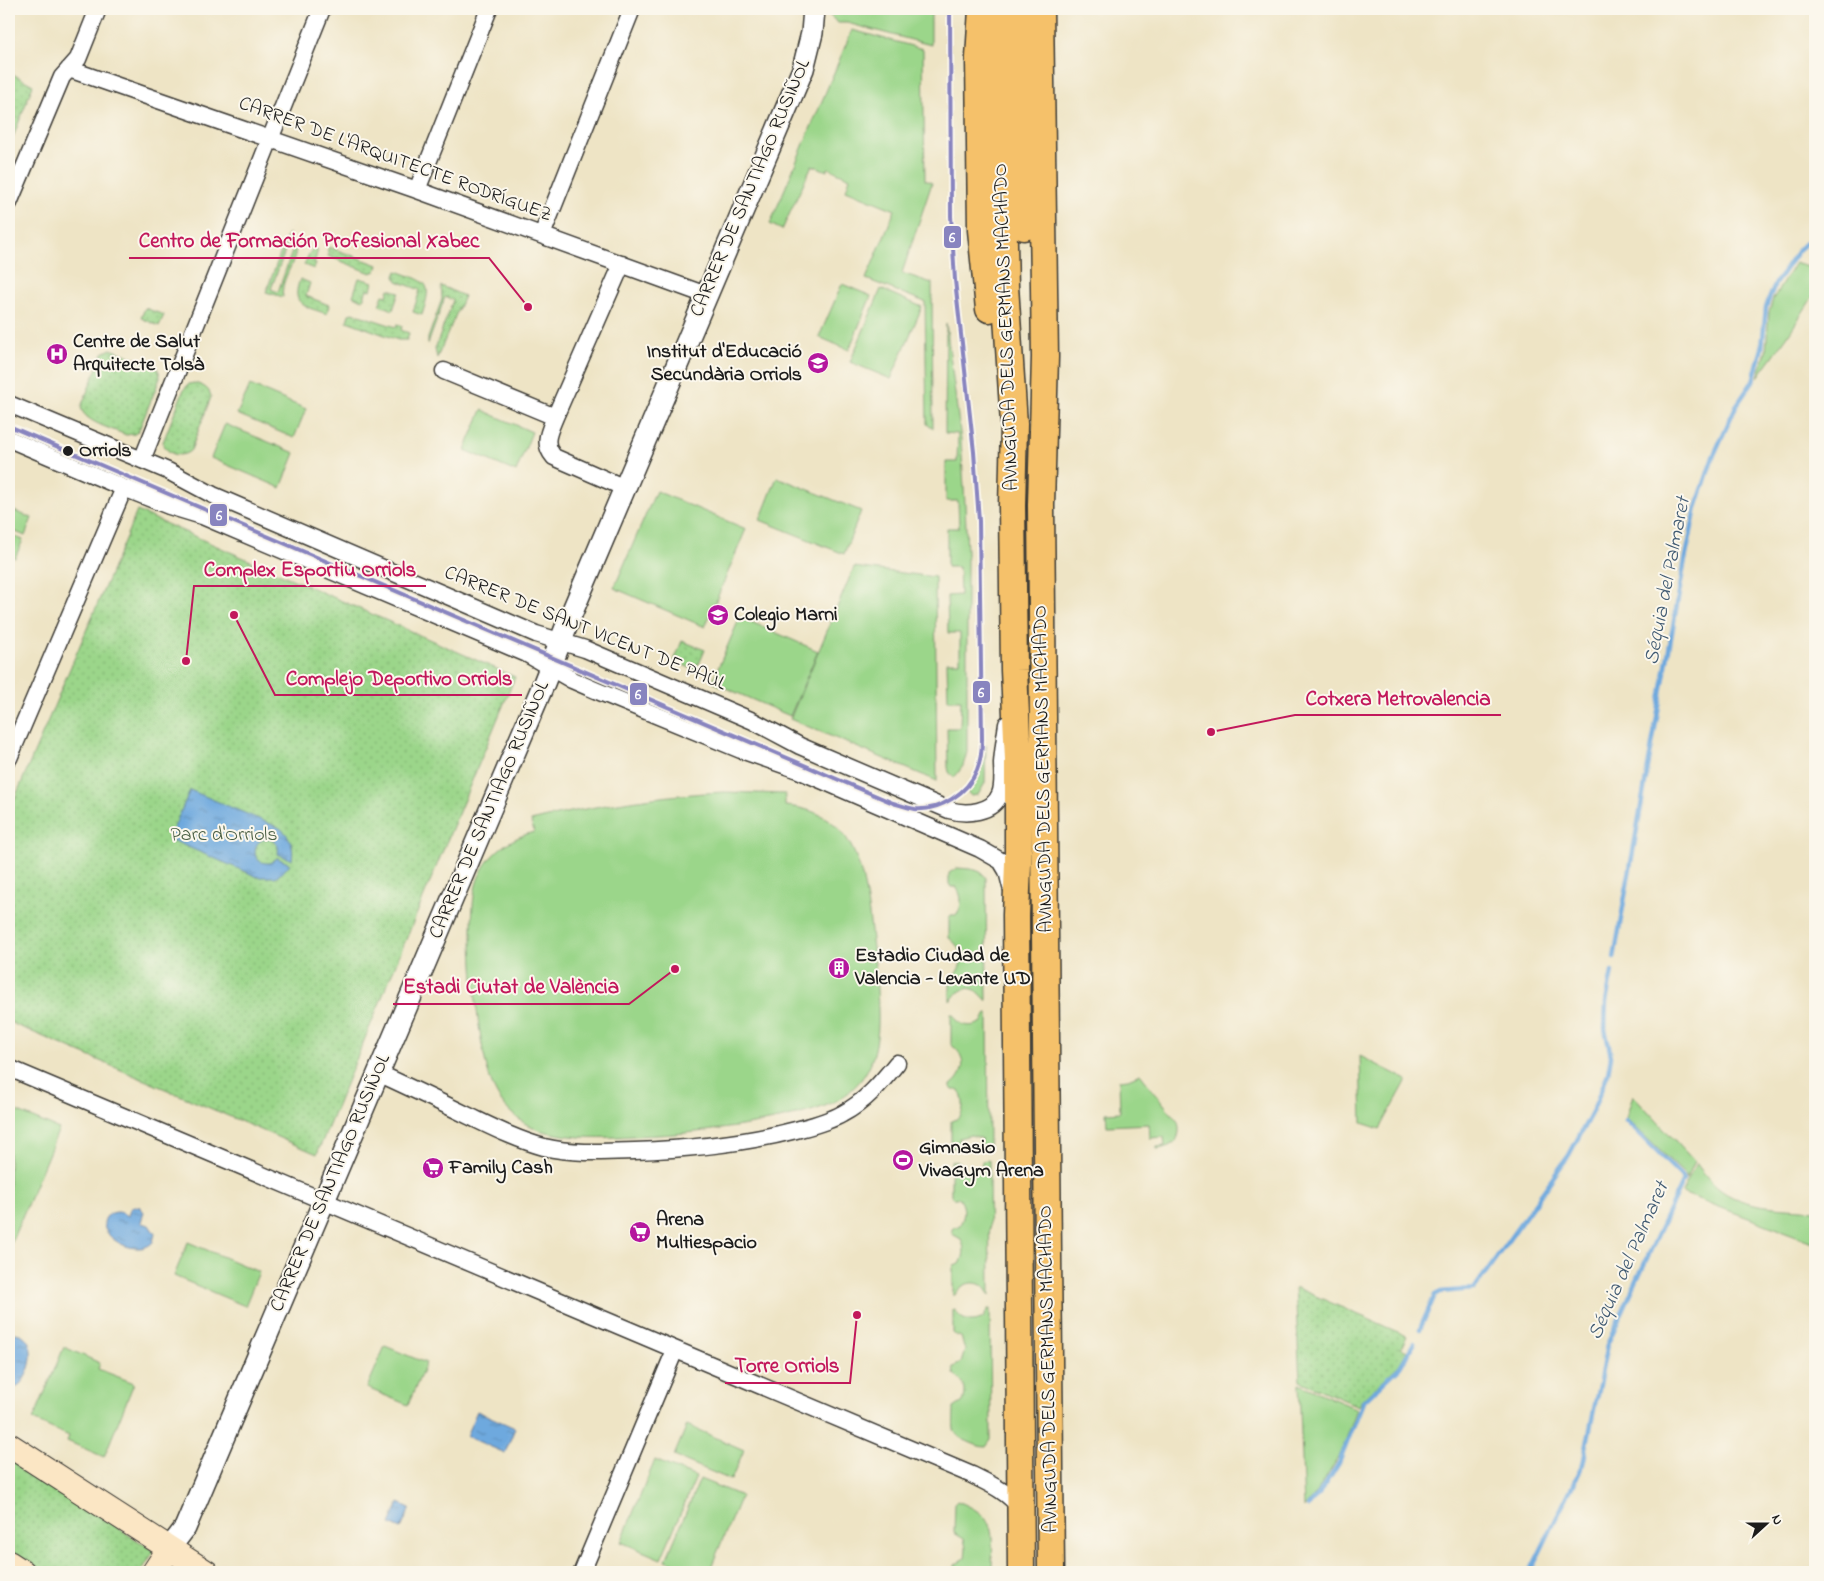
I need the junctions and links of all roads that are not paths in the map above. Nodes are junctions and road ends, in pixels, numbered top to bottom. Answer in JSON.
{"nodes":[{"id":1,"x":98,"y":9,"type":"edge"},
{"id":2,"x":322,"y":9,"type":"edge"},
{"id":3,"x":489,"y":9,"type":"edge"},
{"id":4,"x":632,"y":9,"type":"edge"},
{"id":5,"x":814,"y":9,"type":"edge"},
{"id":6,"x":982,"y":9,"type":"edge"},
{"id":7,"x":1001,"y":9,"type":"edge"},
{"id":8,"x":1021,"y":9,"type":"edge"},
{"id":9,"x":1040,"y":9,"type":"edge"},
{"id":10,"x":69,"y":69,"type":"junction"},
{"id":11,"x":270,"y":138,"type":"junction"},
{"id":12,"x":417,"y":190,"type":"junction"},
{"id":13,"x":9,"y":203,"type":"edge"},
{"id":14,"x":542,"y":235,"type":"junction"},
{"id":15,"x":622,"y":264,"type":"junction"},
{"id":16,"x":706,"y":295,"type":"junction"},
{"id":17,"x":444,"y":371,"type":"dead end"},
{"id":18,"x":9,"y":404,"type":"edge"},
{"id":19,"x":555,"y":417,"type":"junction"},
{"id":20,"x":9,"y":439,"type":"edge"},
{"id":21,"x":142,"y":460,"type":"junction"},
{"id":22,"x":124,"y":488,"type":"junction"},
{"id":23,"x":625,"y":488,"type":"junction"},
{"id":24,"x":1041,"y":505,"type":"junction"},
{"id":25,"x":1012,"y":506,"type":"junction"},
{"id":26,"x":561,"y":642,"type":"junction"},
{"id":27,"x":550,"y":668,"type":"junction"},
{"id":28,"x":1014,"y":670,"type":"junction"},
{"id":29,"x":13,"y":738,"type":"edge"},
{"id":30,"x":9,"y":758,"type":"edge"},
{"id":31,"x":1016,"y":914,"type":"junction"},
{"id":32,"x":897,"y":1063,"type":"dead end"},
{"id":33,"x":9,"y":1068,"type":"edge"},
{"id":34,"x":378,"y":1073,"type":"junction"},
{"id":35,"x":323,"y":1201,"type":"junction"},
{"id":36,"x":675,"y":1350,"type":"junction"},
{"id":37,"x":9,"y":1445,"type":"edge"},
{"id":38,"x":1020,"y":1508,"type":"junction"},
{"id":39,"x":169,"y":1549,"type":"junction"},
{"id":40,"x":9,"y":1563,"type":"edge"},
{"id":41,"x":23,"y":1572,"type":"edge"},
{"id":42,"x":154,"y":1572,"type":"edge"},
{"id":43,"x":206,"y":1572,"type":"edge"},
{"id":44,"x":582,"y":1572,"type":"edge"},
{"id":45,"x":1021,"y":1572,"type":"edge"},
{"id":46,"x":1051,"y":1572,"type":"edge"}],
"edges":[{"from":1,"to":10,"type":"street"},
{"from":2,"to":11,"type":"street"},
{"from":3,"to":12,"type":"street"},
{"from":4,"to":14,"type":"street"},
{"from":5,"to":16,"type":"street","name":"CARRER DE SANTIAGO RUSIÑOL"},
{"from":6,"to":25,"type":"main road","name":"AVINGUDA DELS GERMANS MACHADO"},
{"from":7,"to":25,"type":"main road","name":"AVINGUDA DELS GERMANS MACHADO"},
{"from":8,"to":24,"type":"main road","name":"AVINGUDA DELS GERMANS MACHADO"},
{"from":9,"to":24,"type":"main road","name":"AVINGUDA DELS GERMANS MACHADO"},
{"from":10,"to":11,"type":"street","name":"CARRER DE L'ARQUITECTE RODRÍGUEZ"},
{"from":10,"to":13,"type":"street"},
{"from":11,"to":12,"type":"street","name":"CARRER DE L'ARQUITECTE RODRÍGUEZ"},
{"from":11,"to":21,"type":"street"},
{"from":12,"to":14,"type":"street","name":"CARRER DE L'ARQUITECTE RODRÍGUEZ"},
{"from":14,"to":15,"type":"street","name":"CARRER DE L'ARQUITECTE RODRÍGUEZ"},
{"from":15,"to":16,"type":"street","name":"CARRER DE L'ARQUITECTE RODRÍGUEZ"},
{"from":15,"to":19,"type":"street"},
{"from":16,"to":23,"type":"street","name":"CARRER DE SANTIAGO RUSIÑOL"},
{"from":17,"to":19,"type":"street"},
{"from":18,"to":21,"type":"street","name":"CARRER DE SANT VICENT DE PAÜL"},
{"from":19,"to":23,"type":"street"},
{"from":20,"to":22,"type":"street"},
{"from":21,"to":26,"type":"street","name":"CARRER DE SANT VICENT DE PAÜL"},
{"from":22,"to":27,"type":"street"},
{"from":22,"to":29,"type":"street"},
{"from":23,"to":26,"type":"street","name":"CARRER DE SANTIAGO RUSIÑOL"},
{"from":24,"to":46,"type":"main road","name":"AVINGUDA DELS GERMANS MACHADO"},
{"from":25,"to":28,"type":"main road"},
{"from":26,"to":27,"type":"street","name":"CARRER DE SANTIAGO RUSIÑOL"},
{"from":26,"to":28,"type":"street","name":"CARRER DE SANT VICENT DE PAÜL"},
{"from":27,"to":31,"type":"street"},
{"from":27,"to":34,"type":"street","name":"CARRER DE SANTIAGO RUSIÑOL"},
{"from":28,"to":31,"type":"main road"},
{"from":29,"to":30,"type":"street"},
{"from":31,"to":38,"type":"main road"},
{"from":32,"to":34,"type":"street"},
{"from":33,"to":35,"type":"street"},
{"from":34,"to":35,"type":"street","name":"CARRER DE SANTIAGO RUSIÑOL"},
{"from":35,"to":36,"type":"street"},
{"from":35,"to":39,"type":"street","name":"CARRER DE SANTIAGO RUSIÑOL"},
{"from":36,"to":38,"type":"street"},
{"from":36,"to":44,"type":"street"},
{"from":37,"to":39,"type":"main road"},
{"from":38,"to":45,"type":"main road"},
{"from":39,"to":42,"type":"main road"},
{"from":39,"to":43,"type":"main road"},
{"from":40,"to":41,"type":"main road"}]}
